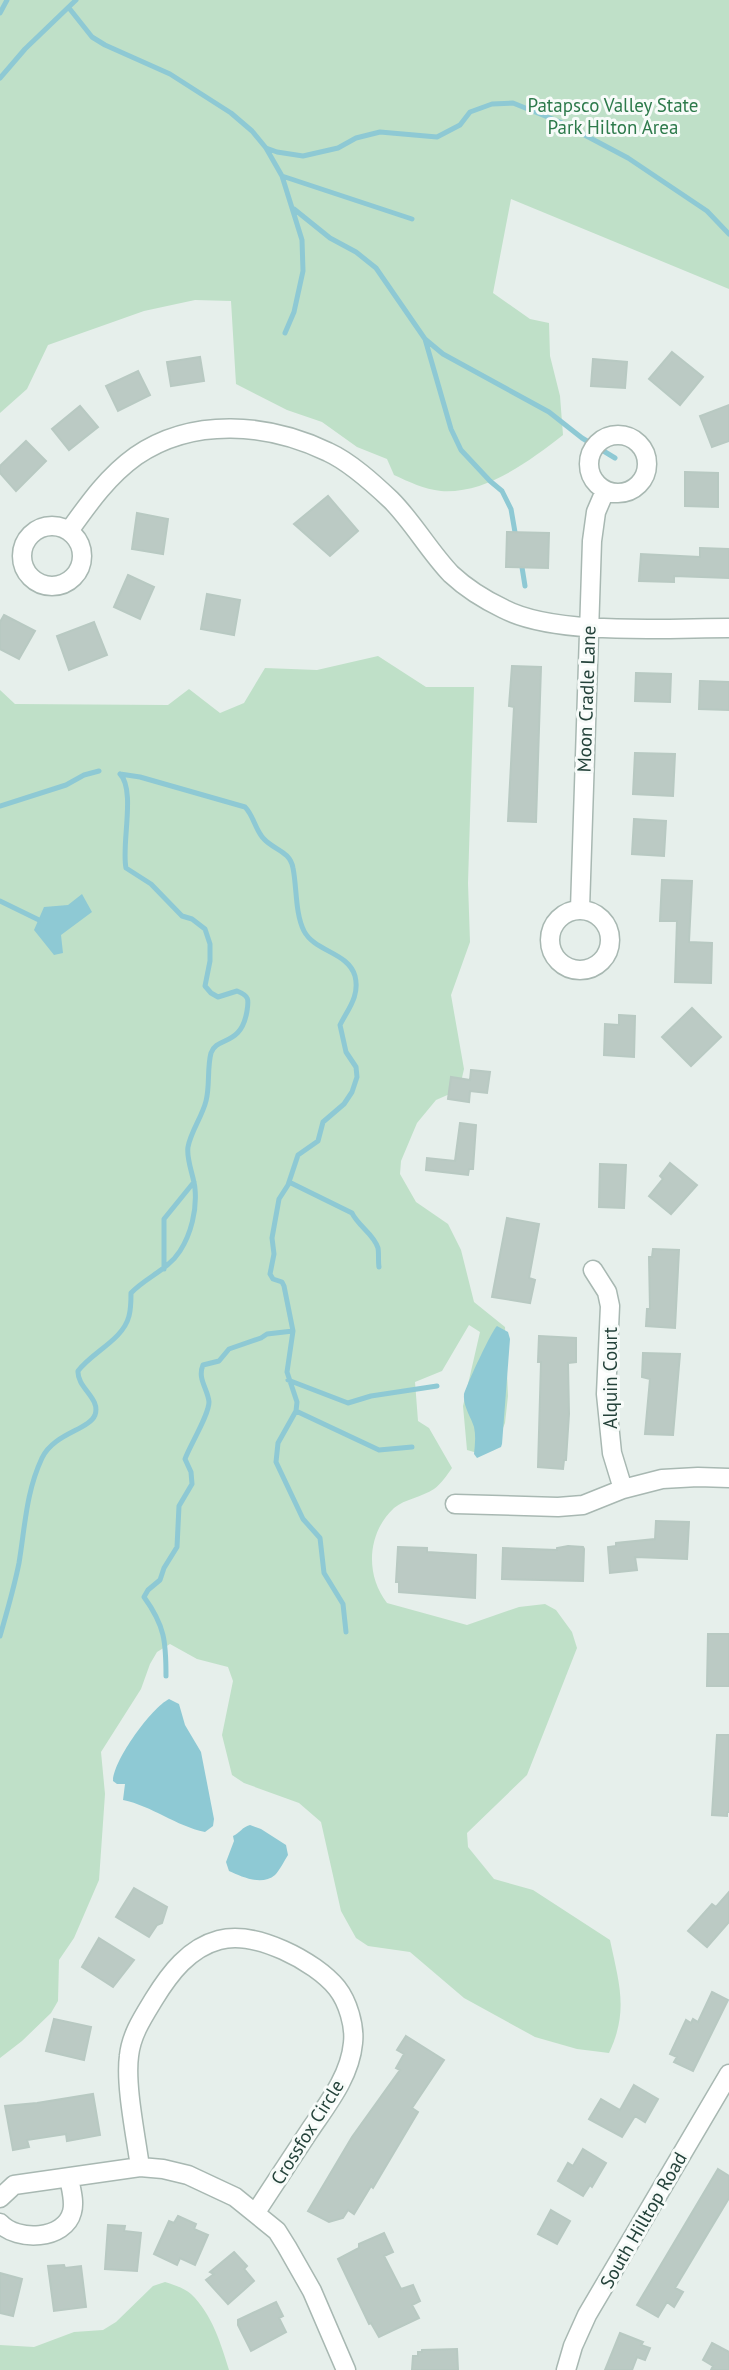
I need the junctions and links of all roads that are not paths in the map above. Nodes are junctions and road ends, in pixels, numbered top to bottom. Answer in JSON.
{"nodes":[{"id":1,"x":605,"y":491,"type":"dead end"},
{"id":2,"x":69,"y":531,"type":"dead end"},
{"id":3,"x":589,"y":627,"type":"junction"},
{"id":4,"x":729,"y":628,"type":"edge"},
{"id":5,"x":580,"y":909,"type":"dead end"},
{"id":6,"x":593,"y":1270,"type":"dead end"},
{"id":7,"x":729,"y":1478,"type":"edge"},
{"id":8,"x":623,"y":1489,"type":"junction"},
{"id":9,"x":455,"y":1504,"type":"dead end"},
{"id":10,"x":729,"y":2074,"type":"edge"},
{"id":11,"x":140,"y":2167,"type":"junction"},
{"id":12,"x":69,"y":2178,"type":"junction"},
{"id":13,"x":0,"y":2198,"type":"edge"},
{"id":14,"x":256,"y":2212,"type":"junction"},
{"id":15,"x":0,"y":2223,"type":"edge"},
{"id":16,"x":346,"y":2370,"type":"edge"},
{"id":17,"x":566,"y":2370,"type":"edge"}],
"edges":[{"from":1,"to":3,"type":"street","name":"Moon Cradle Lane"},
{"from":2,"to":3,"type":"street"},
{"from":3,"to":4,"type":"street"},
{"from":3,"to":5,"type":"street","name":"Moon Cradle Lane"},
{"from":6,"to":8,"type":"street","name":"Alquin Court"},
{"from":7,"to":8,"type":"street"},
{"from":8,"to":9,"type":"street"},
{"from":10,"to":17,"type":"street","name":"South Hilltop Road"},
{"from":11,"to":12,"type":"street"},
{"from":11,"to":14,"type":"street"},
{"from":11,"to":14,"type":"street","name":"Crossfox Circle"},
{"from":12,"to":13,"type":"street"},
{"from":12,"to":15,"type":"street"},
{"from":14,"to":16,"type":"street"}]}
